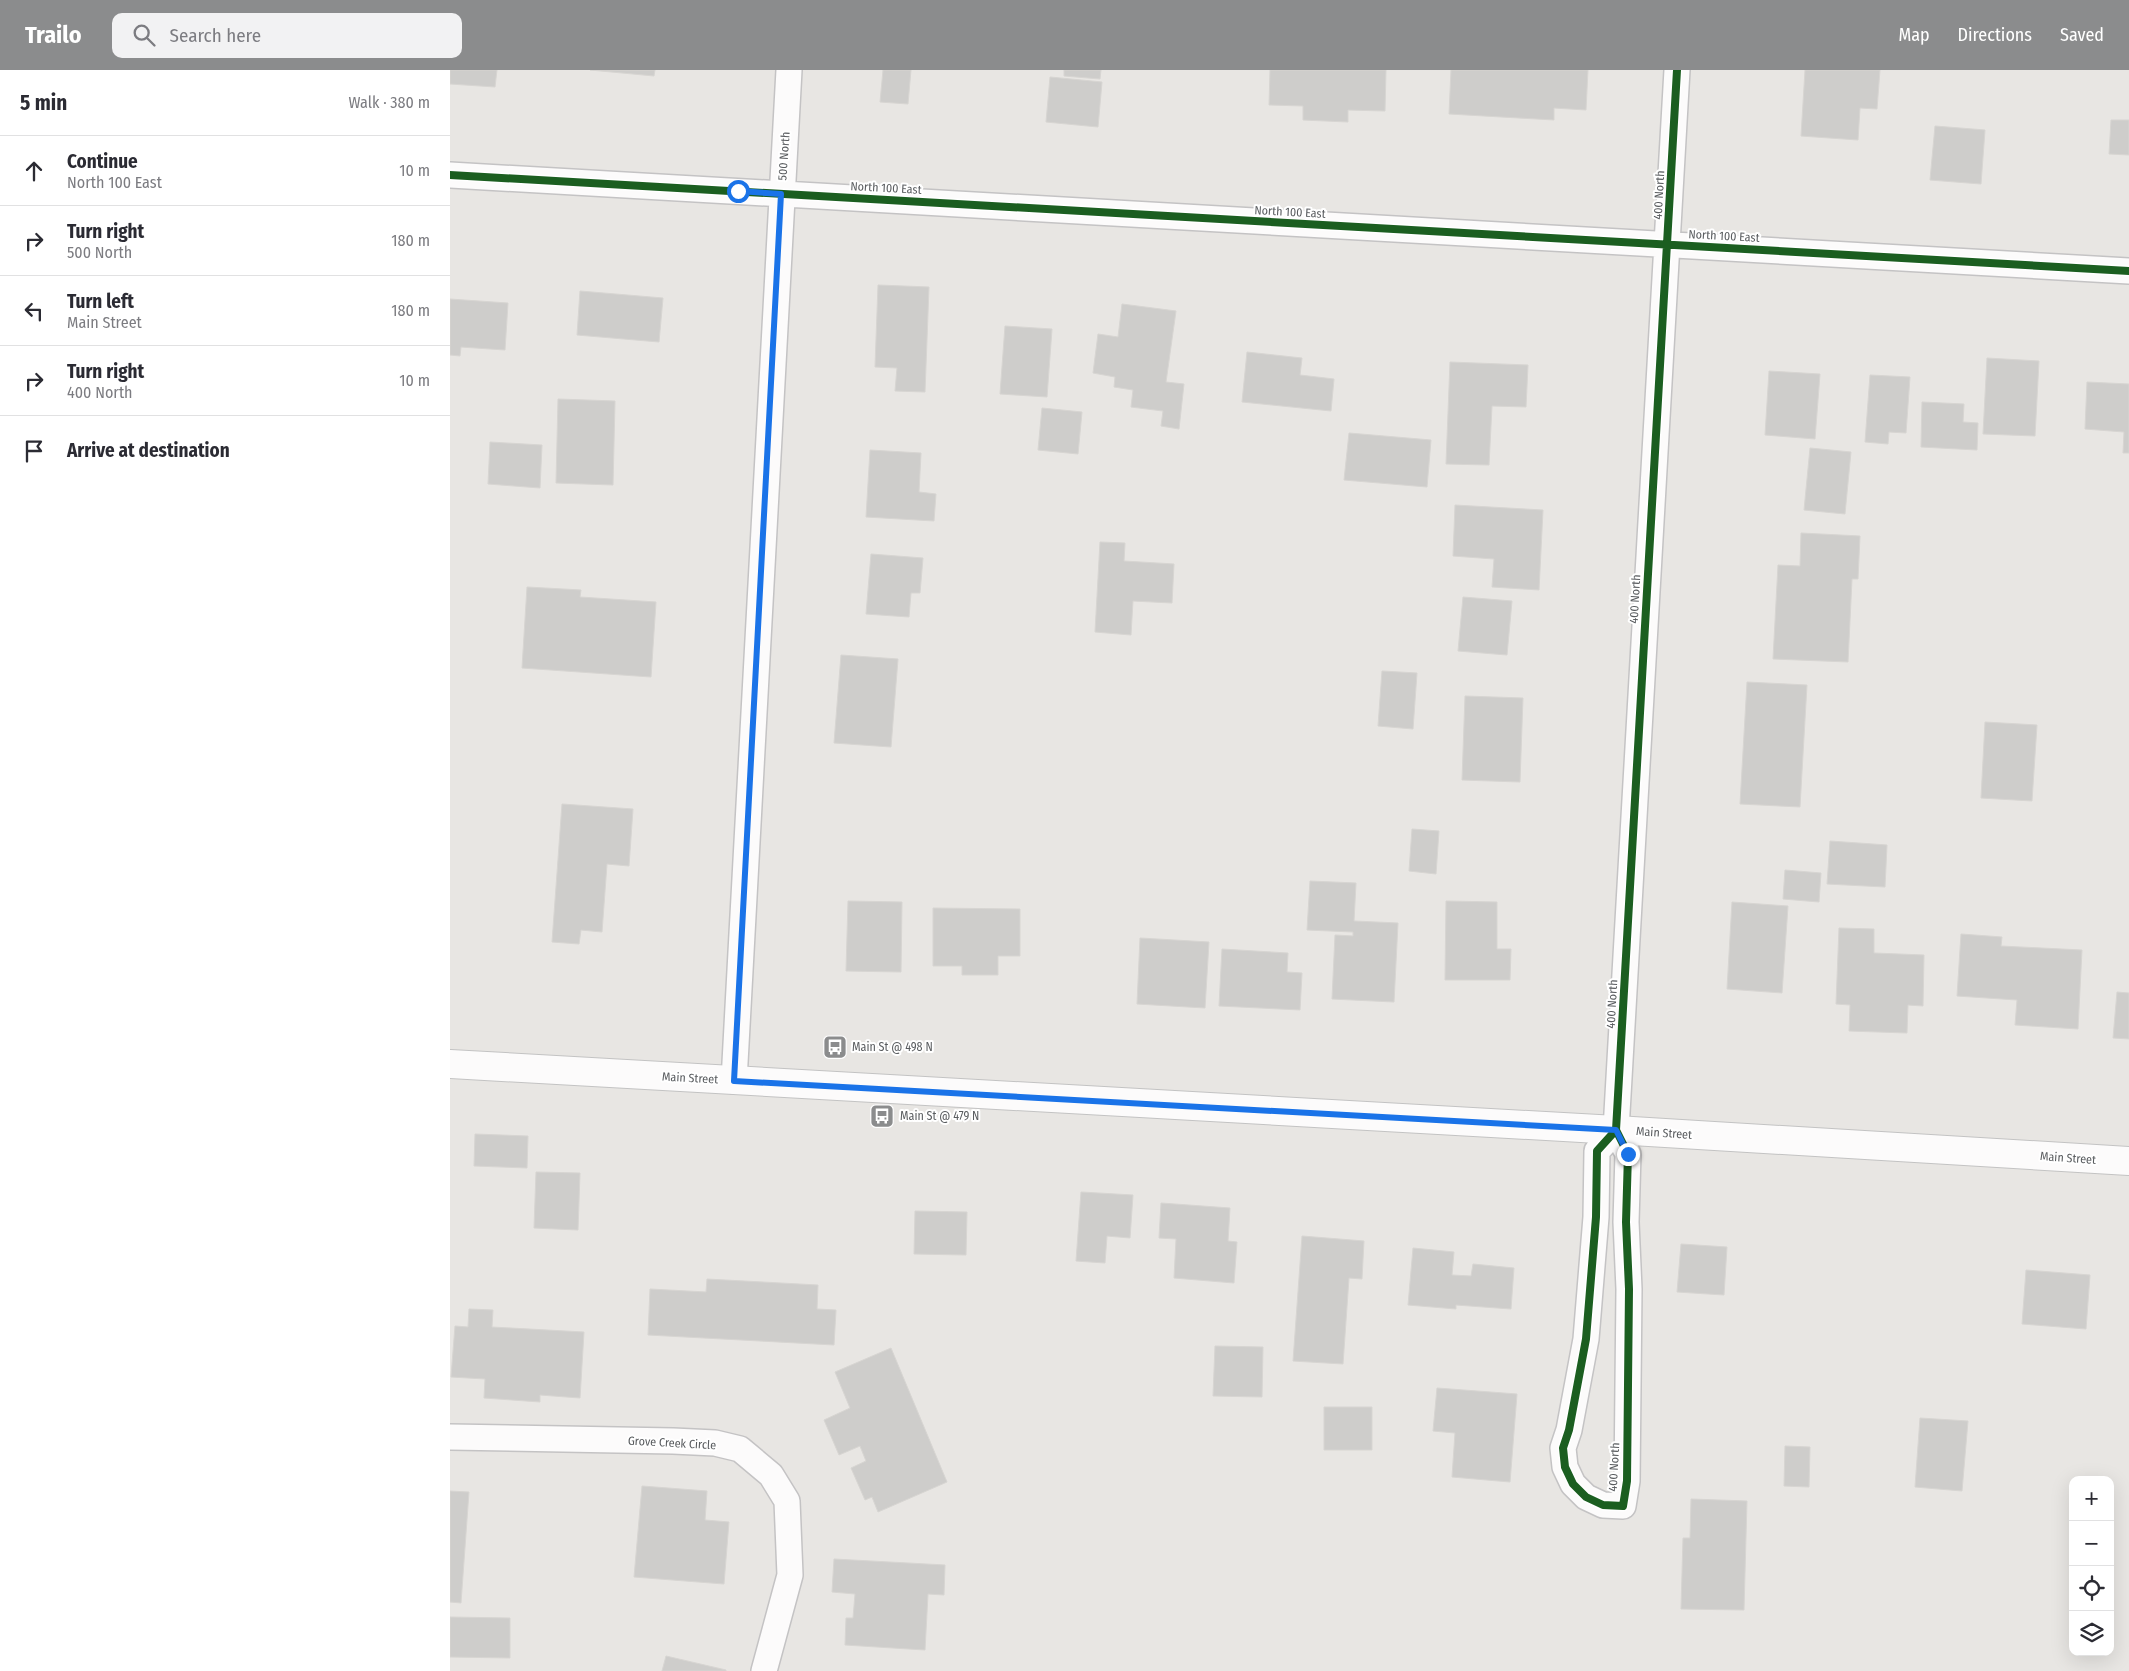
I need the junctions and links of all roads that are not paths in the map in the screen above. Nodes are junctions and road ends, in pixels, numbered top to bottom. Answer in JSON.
{"nodes":[{"id":1,"x":789,"y":70,"type":"edge"},
{"id":2,"x":1677,"y":70,"type":"edge"},
{"id":3,"x":450,"y":174,"type":"edge"},
{"id":4,"x":781,"y":194,"type":"junction"},
{"id":5,"x":1667,"y":244,"type":"junction"},
{"id":6,"x":2129,"y":271,"type":"edge"},
{"id":7,"x":450,"y":1064,"type":"edge"},
{"id":8,"x":734,"y":1081,"type":"junction"},
{"id":9,"x":1616,"y":1130,"type":"junction"},
{"id":10,"x":2129,"y":1161,"type":"edge"},
{"id":11,"x":1627,"y":1264,"type":"junction"},
{"id":12,"x":1592,"y":1267,"type":"junction"},
{"id":13,"x":450,"y":1437,"type":"edge"},
{"id":14,"x":764,"y":1671,"type":"edge"}],
"edges":[{"from":1,"to":4,"type":"street","name":"500 North"},
{"from":2,"to":5,"type":"street","name":"400 North"},
{"from":3,"to":4,"type":"street","name":"North 100 East"},
{"from":4,"to":5,"type":"street","name":"North 100 East"},
{"from":4,"to":8,"type":"street","name":"500 North"},
{"from":5,"to":6,"type":"street","name":"North 100 East"},
{"from":5,"to":9,"type":"street","name":"400 North"},
{"from":7,"to":8,"type":"main road","name":"Main Street"},
{"from":8,"to":9,"type":"main road","name":"Main Street"},
{"from":9,"to":10,"type":"main road","name":"Main Street"},
{"from":9,"to":11,"type":"street","name":"400 North"},
{"from":9,"to":12,"type":"street","name":"400 North"},
{"from":11,"to":12,"type":"street"},
{"from":11,"to":12,"type":"street","name":"400 North"},
{"from":13,"to":14,"type":"street","name":"Grove Creek Circle"}]}
